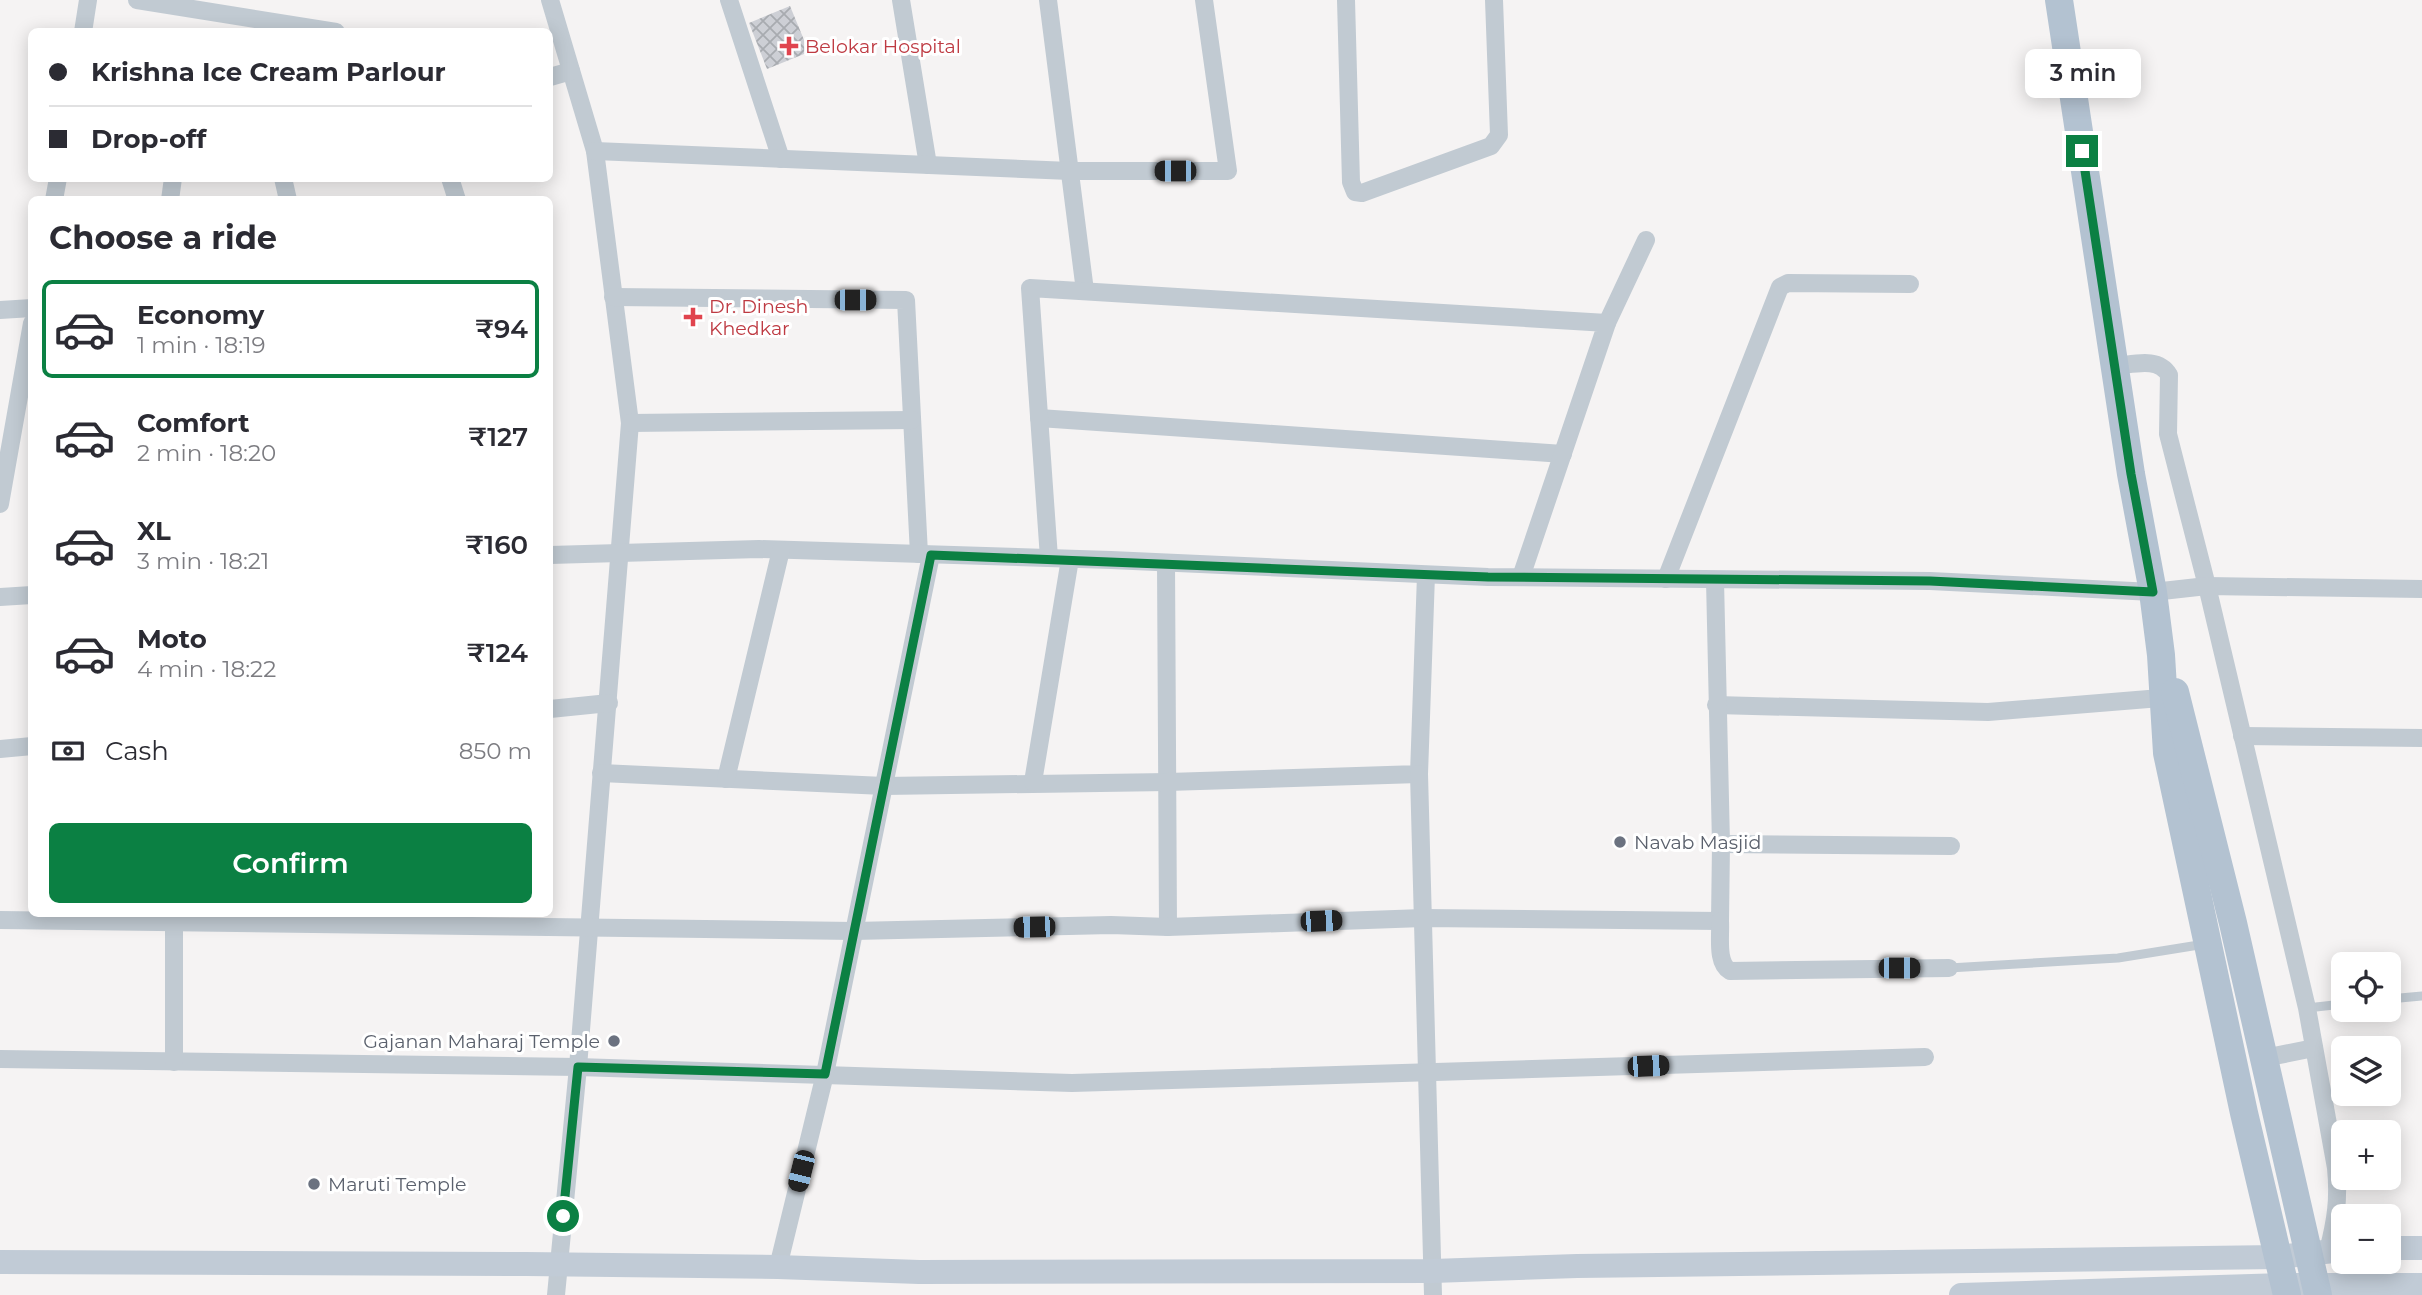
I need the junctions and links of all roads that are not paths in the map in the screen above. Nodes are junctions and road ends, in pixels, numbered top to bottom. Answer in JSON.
{"nodes":[{"id":1,"x":88,"y":0,"type":"edge"},
{"id":2,"x":137,"y":0,"type":"edge"},
{"id":3,"x":550,"y":0,"type":"edge"},
{"id":4,"x":729,"y":0,"type":"edge"},
{"id":5,"x":901,"y":0,"type":"edge"},
{"id":6,"x":1048,"y":0,"type":"edge"},
{"id":7,"x":1204,"y":0,"type":"edge"},
{"id":8,"x":1346,"y":0,"type":"edge"},
{"id":9,"x":1494,"y":0,"type":"edge"},
{"id":10,"x":2059,"y":0,"type":"edge"},
{"id":11,"x":285,"y":27,"type":"edge"},
{"id":12,"x":84,"y":28,"type":"edge"},
{"id":13,"x":571,"y":71,"type":"junction"},
{"id":14,"x":553,"y":76,"type":"edge"},
{"id":15,"x":595,"y":151,"type":"junction"},
{"id":16,"x":781,"y":159,"type":"junction"},
{"id":17,"x":928,"y":165,"type":"junction"},
{"id":18,"x":1070,"y":171,"type":"junction"},
{"id":19,"x":1646,"y":240,"type":"dead end"},
{"id":20,"x":1910,"y":284,"type":"dead end"},
{"id":21,"x":1085,"y":291,"type":"junction"},
{"id":22,"x":614,"y":297,"type":"junction"},
{"id":23,"x":28,"y":308,"type":"edge"},
{"id":24,"x":0,"y":310,"type":"edge"},
{"id":25,"x":1607,"y":323,"type":"junction"},
{"id":26,"x":28,"y":342,"type":"edge"},
{"id":27,"x":2114,"y":366,"type":"junction"},
{"id":28,"x":1039,"y":418,"type":"junction"},
{"id":29,"x":912,"y":420,"type":"junction"},
{"id":30,"x":630,"y":423,"type":"junction"},
{"id":31,"x":1563,"y":454,"type":"junction"},
{"id":32,"x":4,"y":455,"type":"edge"},
{"id":33,"x":0,"y":504,"type":"edge"},
{"id":34,"x":781,"y":550,"type":"junction"},
{"id":35,"x":619,"y":551,"type":"junction"},
{"id":36,"x":925,"y":554,"type":"junction"},
{"id":37,"x":553,"y":555,"type":"edge"},
{"id":38,"x":1049,"y":558,"type":"junction"},
{"id":39,"x":1070,"y":559,"type":"junction"},
{"id":40,"x":1166,"y":563,"type":"junction"},
{"id":41,"x":1426,"y":575,"type":"junction"},
{"id":42,"x":1521,"y":578,"type":"junction"},
{"id":43,"x":1667,"y":579,"type":"junction"},
{"id":44,"x":1715,"y":580,"type":"junction"},
{"id":45,"x":2421,"y":585,"type":"edge"},
{"id":46,"x":2207,"y":586,"type":"junction"},
{"id":47,"x":2153,"y":592,"type":"junction"},
{"id":48,"x":28,"y":595,"type":"edge"},
{"id":49,"x":0,"y":597,"type":"edge"},
{"id":50,"x":2169,"y":697,"type":"junction"},
{"id":51,"x":609,"y":703,"type":"junction"},
{"id":52,"x":1716,"y":705,"type":"junction"},
{"id":53,"x":553,"y":709,"type":"edge"},
{"id":54,"x":2242,"y":736,"type":"junction"},
{"id":55,"x":2422,"y":738,"type":"edge"},
{"id":56,"x":28,"y":746,"type":"edge"},
{"id":57,"x":0,"y":748,"type":"edge"},
{"id":58,"x":601,"y":773,"type":"junction"},
{"id":59,"x":1419,"y":774,"type":"junction"},
{"id":60,"x":726,"y":779,"type":"junction"},
{"id":61,"x":1033,"y":782,"type":"junction"},
{"id":62,"x":1168,"y":782,"type":"junction"},
{"id":63,"x":884,"y":786,"type":"junction"},
{"id":64,"x":1721,"y":844,"type":"junction"},
{"id":65,"x":1951,"y":846,"type":"dead end"},
{"id":66,"x":174,"y":917,"type":"edge"},
{"id":67,"x":1423,"y":918,"type":"junction"},
{"id":68,"x":430,"y":919,"type":"edge"},
{"id":69,"x":0,"y":920,"type":"edge"},
{"id":70,"x":1720,"y":921,"type":"junction"},
{"id":71,"x":1168,"y":927,"type":"junction"},
{"id":72,"x":589,"y":928,"type":"junction"},
{"id":73,"x":854,"y":931,"type":"junction"},
{"id":74,"x":2208,"y":943,"type":"junction"},
{"id":75,"x":1949,"y":968,"type":"joint"},
{"id":76,"x":2422,"y":996,"type":"edge"},
{"id":77,"x":2401,"y":998,"type":"edge"},
{"id":78,"x":2331,"y":1005,"type":"edge"},
{"id":79,"x":2307,"y":1008,"type":"junction"},
{"id":80,"x":2314,"y":1048,"type":"junction"},
{"id":81,"x":1925,"y":1057,"type":"dead end"},
{"id":82,"x":2264,"y":1058,"type":"junction"},
{"id":83,"x":0,"y":1059,"type":"edge"},
{"id":84,"x":174,"y":1062,"type":"junction"},
{"id":85,"x":578,"y":1067,"type":"junction"},
{"id":86,"x":825,"y":1074,"type":"junction"},
{"id":87,"x":1427,"y":1074,"type":"junction"},
{"id":88,"x":2401,"y":1248,"type":"edge"},
{"id":89,"x":2422,"y":1248,"type":"edge"},
{"id":90,"x":2326,"y":1252,"type":"edge"},
{"id":91,"x":2278,"y":1258,"type":"junction"},
{"id":92,"x":0,"y":1262,"type":"edge"},
{"id":93,"x":557,"y":1266,"type":"junction"},
{"id":94,"x":778,"y":1268,"type":"junction"},
{"id":95,"x":1433,"y":1283,"type":"edge"},
{"id":96,"x":2422,"y":1285,"type":"edge"},
{"id":97,"x":2285,"y":1290,"type":"edge"},
{"id":98,"x":2316,"y":1290,"type":"edge"},
{"id":99,"x":556,"y":1295,"type":"edge"},
{"id":100,"x":1961,"y":1295,"type":"edge"}],
"edges":[{"from":1,"to":12,"type":"street"},
{"from":2,"to":11,"type":"street"},
{"from":3,"to":13,"type":"street"},
{"from":4,"to":16,"type":"street"},
{"from":5,"to":17,"type":"street"},
{"from":6,"to":18,"type":"street"},
{"from":7,"to":18,"type":"street"},
{"from":8,"to":9,"type":"street"},
{"from":10,"to":27,"type":"main road"},
{"from":13,"to":14,"type":"street"},
{"from":13,"to":15,"type":"street"},
{"from":15,"to":16,"type":"street"},
{"from":15,"to":22,"type":"street"},
{"from":16,"to":17,"type":"street"},
{"from":17,"to":18,"type":"street"},
{"from":18,"to":21,"type":"street"},
{"from":19,"to":25,"type":"street"},
{"from":20,"to":43,"type":"street"},
{"from":21,"to":25,"type":"street"},
{"from":21,"to":28,"type":"street"},
{"from":22,"to":29,"type":"street"},
{"from":22,"to":30,"type":"street"},
{"from":23,"to":24,"type":"street"},
{"from":25,"to":31,"type":"street"},
{"from":26,"to":32,"type":"street"},
{"from":27,"to":46,"type":"street"},
{"from":27,"to":47,"type":"main road"},
{"from":28,"to":31,"type":"street"},
{"from":28,"to":38,"type":"street"},
{"from":29,"to":30,"type":"street"},
{"from":29,"to":36,"type":"street"},
{"from":30,"to":35,"type":"street"},
{"from":31,"to":42,"type":"street"},
{"from":32,"to":33,"type":"street"},
{"from":34,"to":35,"type":"street"},
{"from":34,"to":36,"type":"street"},
{"from":34,"to":60,"type":"street"},
{"from":35,"to":37,"type":"street"},
{"from":35,"to":51,"type":"street"},
{"from":36,"to":38,"type":"street"},
{"from":36,"to":63,"type":"street"},
{"from":38,"to":39,"type":"street"},
{"from":39,"to":40,"type":"street"},
{"from":39,"to":61,"type":"street"},
{"from":40,"to":41,"type":"street"},
{"from":40,"to":62,"type":"street"},
{"from":41,"to":42,"type":"street"},
{"from":41,"to":59,"type":"street"},
{"from":42,"to":43,"type":"street"},
{"from":43,"to":44,"type":"street"},
{"from":44,"to":47,"type":"street"},
{"from":44,"to":52,"type":"street"},
{"from":45,"to":46,"type":"street"},
{"from":46,"to":47,"type":"street"},
{"from":46,"to":54,"type":"street"},
{"from":47,"to":50,"type":"main road"},
{"from":48,"to":49,"type":"street"},
{"from":50,"to":52,"type":"street"},
{"from":50,"to":74,"type":"main road"},
{"from":50,"to":82,"type":"main road"},
{"from":51,"to":53,"type":"street"},
{"from":51,"to":58,"type":"street"},
{"from":52,"to":64,"type":"street"},
{"from":54,"to":55,"type":"street"},
{"from":54,"to":79,"type":"street"},
{"from":56,"to":57,"type":"street"},
{"from":58,"to":60,"type":"street"},
{"from":58,"to":72,"type":"street"},
{"from":59,"to":62,"type":"street"},
{"from":59,"to":67,"type":"street"},
{"from":60,"to":63,"type":"street"},
{"from":61,"to":62,"type":"street"},
{"from":61,"to":63,"type":"street"},
{"from":62,"to":71,"type":"street"},
{"from":63,"to":73,"type":"street"},
{"from":64,"to":65,"type":"street"},
{"from":64,"to":70,"type":"street"},
{"from":66,"to":68,"type":"street"},
{"from":66,"to":69,"type":"street"},
{"from":66,"to":84,"type":"street"},
{"from":67,"to":70,"type":"street"},
{"from":67,"to":71,"type":"street"},
{"from":67,"to":87,"type":"street"},
{"from":68,"to":72,"type":"street"},
{"from":70,"to":75,"type":"street"},
{"from":71,"to":73,"type":"street"},
{"from":72,"to":73,"type":"street"},
{"from":72,"to":85,"type":"street"},
{"from":73,"to":86,"type":"street"},
{"from":74,"to":75,"type":"lane"},
{"from":74,"to":91,"type":"main road"},
{"from":76,"to":77,"type":"lane"},
{"from":78,"to":79,"type":"lane"},
{"from":79,"to":80,"type":"street"},
{"from":80,"to":82,"type":"street"},
{"from":80,"to":90,"type":"street"},
{"from":81,"to":87,"type":"street"},
{"from":82,"to":90,"type":"main road"},
{"from":83,"to":84,"type":"street"},
{"from":84,"to":85,"type":"street"},
{"from":85,"to":86,"type":"street"},
{"from":85,"to":93,"type":"street"},
{"from":86,"to":87,"type":"street"},
{"from":86,"to":94,"type":"street"},
{"from":87,"to":95,"type":"street"},
{"from":88,"to":89,"type":"main road"},
{"from":90,"to":91,"type":"main road"},
{"from":90,"to":98,"type":"main road"},
{"from":91,"to":95,"type":"main road"},
{"from":91,"to":97,"type":"main road"},
{"from":92,"to":93,"type":"main road"},
{"from":93,"to":94,"type":"main road"},
{"from":93,"to":99,"type":"street"},
{"from":94,"to":95,"type":"main road"},
{"from":96,"to":98,"type":"main road"},
{"from":97,"to":98,"type":"main road"},
{"from":97,"to":100,"type":"main road"}]}
